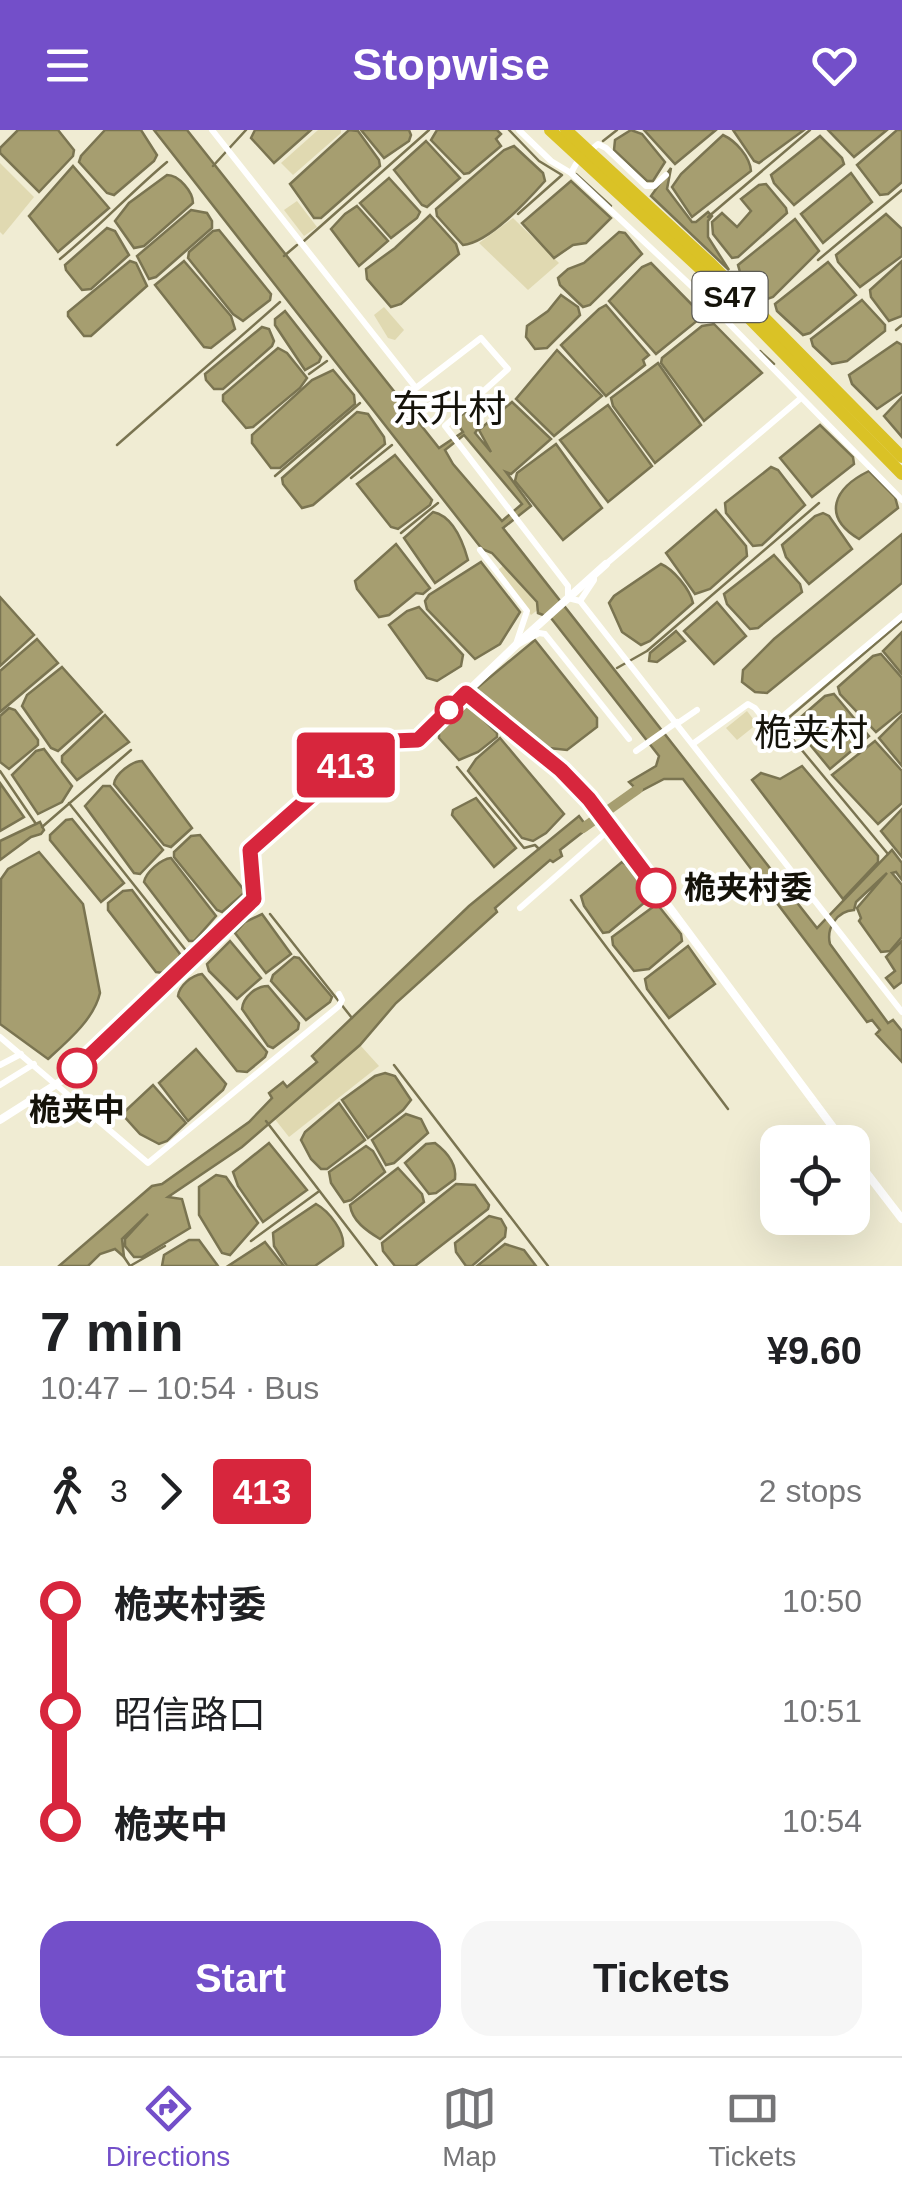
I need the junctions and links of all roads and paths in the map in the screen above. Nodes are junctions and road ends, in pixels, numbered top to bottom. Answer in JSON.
{"nodes":[{"id":1,"x":212,"y":130,"type":"edge"},
{"id":2,"x":519,"y":130,"type":"edge"},
{"id":3,"x":550,"y":130,"type":"edge"},
{"id":4,"x":566,"y":130,"type":"edge"},
{"id":5,"x":593,"y":148,"type":"dead end"},
{"id":6,"x":576,"y":164,"type":"dead end"},
{"id":7,"x":571,"y":173,"type":"junction"},
{"id":8,"x":666,"y":175,"type":"dead end"},
{"id":9,"x":801,"y":398,"type":"junction"},
{"id":10,"x":902,"y":457,"type":"edge"},
{"id":11,"x":902,"y":474,"type":"edge"},
{"id":12,"x":902,"y":500,"type":"edge"},
{"id":13,"x":480,"y":550,"type":"dead end"},
{"id":14,"x":606,"y":564,"type":"joint"},
{"id":15,"x":591,"y":577,"type":"junction"},
{"id":16,"x":580,"y":601,"type":"junction"},
{"id":17,"x":902,"y":616,"type":"edge"},
{"id":18,"x":518,"y":643,"type":"junction"},
{"id":19,"x":466,"y":693,"type":"junction"},
{"id":20,"x":697,"y":710,"type":"dead end"},
{"id":21,"x":678,"y":722,"type":"junction"},
{"id":22,"x":770,"y":727,"type":"junction"},
{"id":23,"x":779,"y":738,"type":"dead end"},
{"id":24,"x":629,"y":739,"type":"dead end"},
{"id":25,"x":418,"y":740,"type":"joint"},
{"id":26,"x":694,"y":743,"type":"junction"},
{"id":27,"x":636,"y":751,"type":"dead end"},
{"id":28,"x":611,"y":828,"type":"junction"},
{"id":29,"x":255,"y":897,"type":"joint"},
{"id":30,"x":520,"y":908,"type":"dead end"},
{"id":31,"x":340,"y":994,"type":"dead end"},
{"id":32,"x":902,"y":1012,"type":"edge"},
{"id":33,"x":2,"y":1042,"type":"edge"},
{"id":34,"x":21,"y":1054,"type":"junction"},
{"id":35,"x":34,"y":1064,"type":"junction"},
{"id":36,"x":0,"y":1066,"type":"edge"},
{"id":37,"x":0,"y":1085,"type":"edge"},
{"id":38,"x":58,"y":1085,"type":"junction"},
{"id":39,"x":0,"y":1120,"type":"edge"},
{"id":40,"x":831,"y":1125,"type":"edge"},
{"id":41,"x":870,"y":1177,"type":"edge"},
{"id":42,"x":902,"y":1219,"type":"edge"}],
"edges":[{"from":1,"to":16,"type":"street"},
{"from":2,"to":7,"type":"street"},
{"from":3,"to":11,"type":"highway","number":"S47"},
{"from":4,"to":10,"type":"highway","number":"S47"},
{"from":5,"to":8,"type":"street"},
{"from":6,"to":7,"type":"street"},
{"from":7,"to":9,"type":"street"},
{"from":9,"to":12,"type":"street"},
{"from":9,"to":14,"type":"street"},
{"from":13,"to":18,"type":"street"},
{"from":14,"to":15,"type":"street"},
{"from":15,"to":16,"type":"street"},
{"from":15,"to":18,"type":"street"},
{"from":16,"to":21,"type":"street"},
{"from":17,"to":22,"type":"street"},
{"from":18,"to":19,"type":"street"},
{"from":18,"to":24,"type":"street"},
{"from":19,"to":25,"type":"street"},
{"from":19,"to":28,"type":"street"},
{"from":20,"to":21,"type":"street"},
{"from":21,"to":26,"type":"street"},
{"from":21,"to":27,"type":"street"},
{"from":22,"to":23,"type":"street"},
{"from":22,"to":26,"type":"street"},
{"from":25,"to":29,"type":"street"},
{"from":26,"to":32,"type":"street"},
{"from":28,"to":30,"type":"street"},
{"from":28,"to":40,"type":"street"},
{"from":29,"to":38,"type":"street"},
{"from":31,"to":38,"type":"street"},
{"from":33,"to":34,"type":"street"},
{"from":34,"to":35,"type":"street"},
{"from":34,"to":36,"type":"street"},
{"from":35,"to":37,"type":"street"},
{"from":35,"to":38,"type":"street"},
{"from":38,"to":39,"type":"street"},
{"from":41,"to":42,"type":"street"}]}
